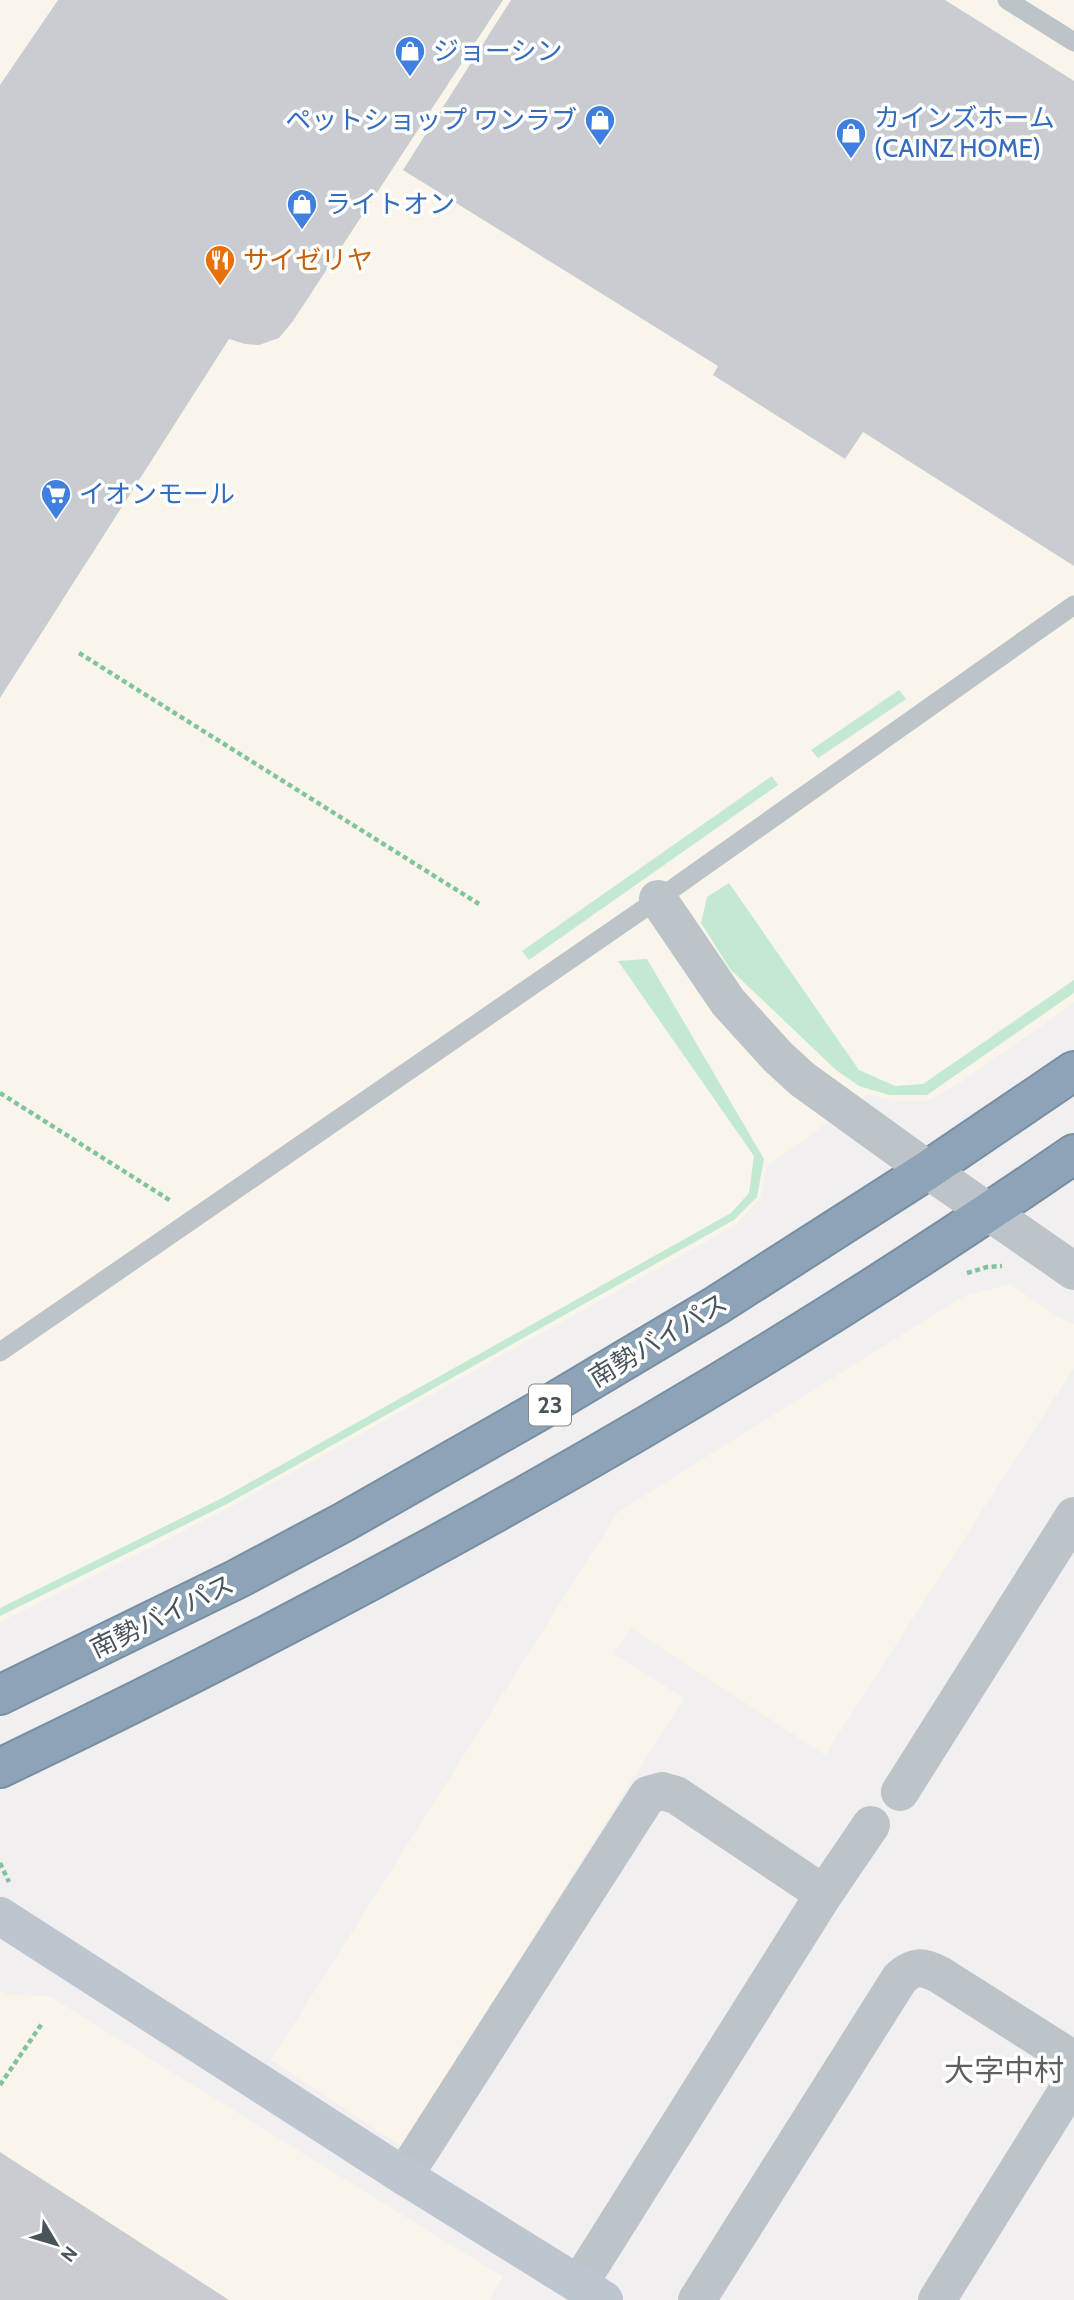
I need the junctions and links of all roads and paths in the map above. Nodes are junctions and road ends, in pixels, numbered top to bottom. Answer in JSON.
{"nodes":[{"id":1,"x":1007,"y":0,"type":"edge"},
{"id":2,"x":1074,"y":42,"type":"edge"},
{"id":3,"x":1074,"y":605,"type":"edge"},
{"id":4,"x":79,"y":653,"type":"dead end"},
{"id":5,"x":658,"y":899,"type":"junction"},
{"id":6,"x":480,"y":904,"type":"dead end"},
{"id":7,"x":1074,"y":1071,"type":"edge"},
{"id":8,"x":0,"y":1093,"type":"edge"},
{"id":9,"x":1074,"y":1154,"type":"edge"},
{"id":10,"x":928,"y":1170,"type":"junction"},
{"id":11,"x":989,"y":1213,"type":"junction"},
{"id":12,"x":195,"y":1217,"type":"junction"},
{"id":13,"x":1074,"y":1271,"type":"edge"},
{"id":14,"x":0,"y":1352,"type":"edge"},
{"id":15,"x":1074,"y":1516,"type":"edge"},
{"id":16,"x":0,"y":1695,"type":"edge"},
{"id":17,"x":0,"y":1768,"type":"edge"},
{"id":18,"x":900,"y":1792,"type":"dead end"},
{"id":19,"x":871,"y":1825,"type":"dead end"},
{"id":20,"x":824,"y":1894,"type":"junction"},
{"id":21,"x":0,"y":1916,"type":"edge"},
{"id":22,"x":43,"y":2022,"type":"dead end"},
{"id":23,"x":1074,"y":2060,"type":"edge"},
{"id":24,"x":1074,"y":2080,"type":"edge"},
{"id":25,"x":0,"y":2085,"type":"edge"},
{"id":26,"x":404,"y":2176,"type":"junction"},
{"id":27,"x":591,"y":2292,"type":"edge"},
{"id":28,"x":697,"y":2300,"type":"edge"},
{"id":29,"x":937,"y":2300,"type":"edge"}],
"edges":[{"from":1,"to":2,"type":"lane"},
{"from":3,"to":5,"type":"lane"},
{"from":4,"to":6,"type":"path"},
{"from":5,"to":10,"type":"street"},
{"from":5,"to":12,"type":"lane"},
{"from":7,"to":10,"type":"highway","name":"南勢バイパス","number":"23"},
{"from":8,"to":12,"type":"path"},
{"from":9,"to":11,"type":"highway","number":"23"},
{"from":10,"to":11,"type":"street"},
{"from":10,"to":16,"type":"highway","name":"南勢バイパス","number":"23"},
{"from":11,"to":13,"type":"street"},
{"from":11,"to":17,"type":"highway","number":"23"},
{"from":12,"to":14,"type":"lane"},
{"from":15,"to":18,"type":"street"},
{"from":19,"to":20,"type":"street"},
{"from":20,"to":26,"type":"street"},
{"from":20,"to":27,"type":"street"},
{"from":21,"to":26,"type":"street"},
{"from":22,"to":25,"type":"path"},
{"from":23,"to":28,"type":"street"},
{"from":24,"to":29,"type":"street"},
{"from":26,"to":27,"type":"street"}]}
